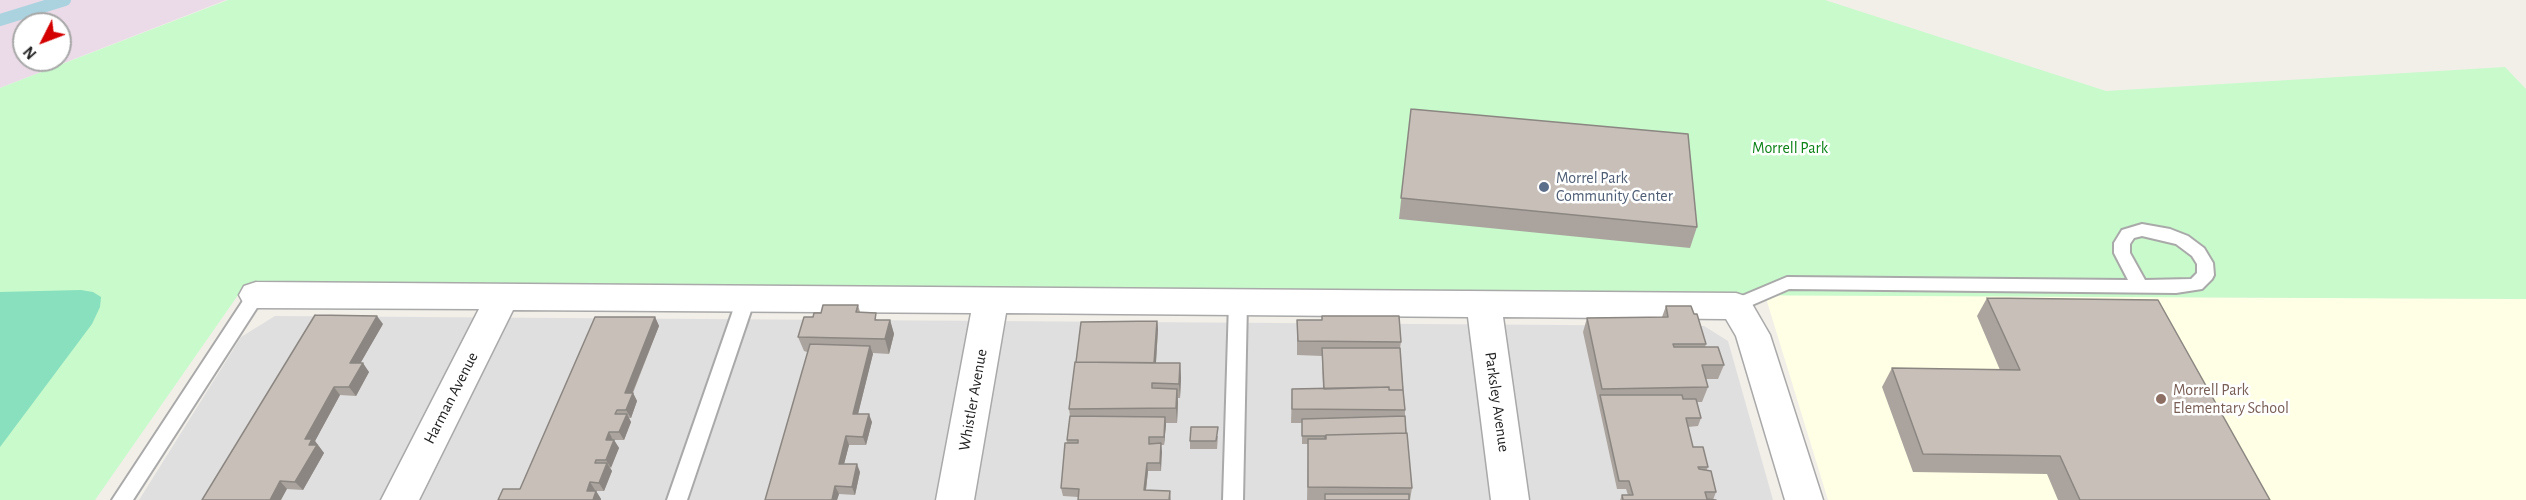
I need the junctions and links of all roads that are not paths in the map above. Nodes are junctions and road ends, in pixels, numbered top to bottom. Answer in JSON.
{"nodes":[{"id":1,"x":2139,"y":286,"type":"junction"},
{"id":2,"x":256,"y":295,"type":"joint"},
{"id":3,"x":502,"y":297,"type":"junction"},
{"id":4,"x":746,"y":299,"type":"junction"},
{"id":5,"x":991,"y":300,"type":"junction"},
{"id":6,"x":1238,"y":302,"type":"junction"},
{"id":7,"x":1484,"y":304,"type":"junction"},
{"id":8,"x":1736,"y":306,"type":"junction"},
{"id":9,"x":122,"y":500,"type":"edge"},
{"id":10,"x":400,"y":500,"type":"edge"},
{"id":11,"x":677,"y":500,"type":"edge"},
{"id":12,"x":955,"y":500,"type":"edge"},
{"id":13,"x":1233,"y":500,"type":"edge"},
{"id":14,"x":1510,"y":500,"type":"edge"},
{"id":15,"x":1804,"y":500,"type":"edge"}],
"edges":[{"from":1,"to":1,"type":"lane"},
{"from":1,"to":8,"type":"lane"},
{"from":2,"to":3,"type":"street"},
{"from":2,"to":9,"type":"lane"},
{"from":3,"to":4,"type":"street"},
{"from":3,"to":10,"type":"street","name":"Harman Avenue"},
{"from":4,"to":5,"type":"street"},
{"from":4,"to":11,"type":"lane"},
{"from":5,"to":6,"type":"street"},
{"from":5,"to":12,"type":"street","name":"Whistler Avenue"},
{"from":6,"to":7,"type":"street"},
{"from":6,"to":13,"type":"lane"},
{"from":7,"to":8,"type":"street"},
{"from":7,"to":14,"type":"street","name":"Parksley Avenue"},
{"from":8,"to":15,"type":"street"}]}
